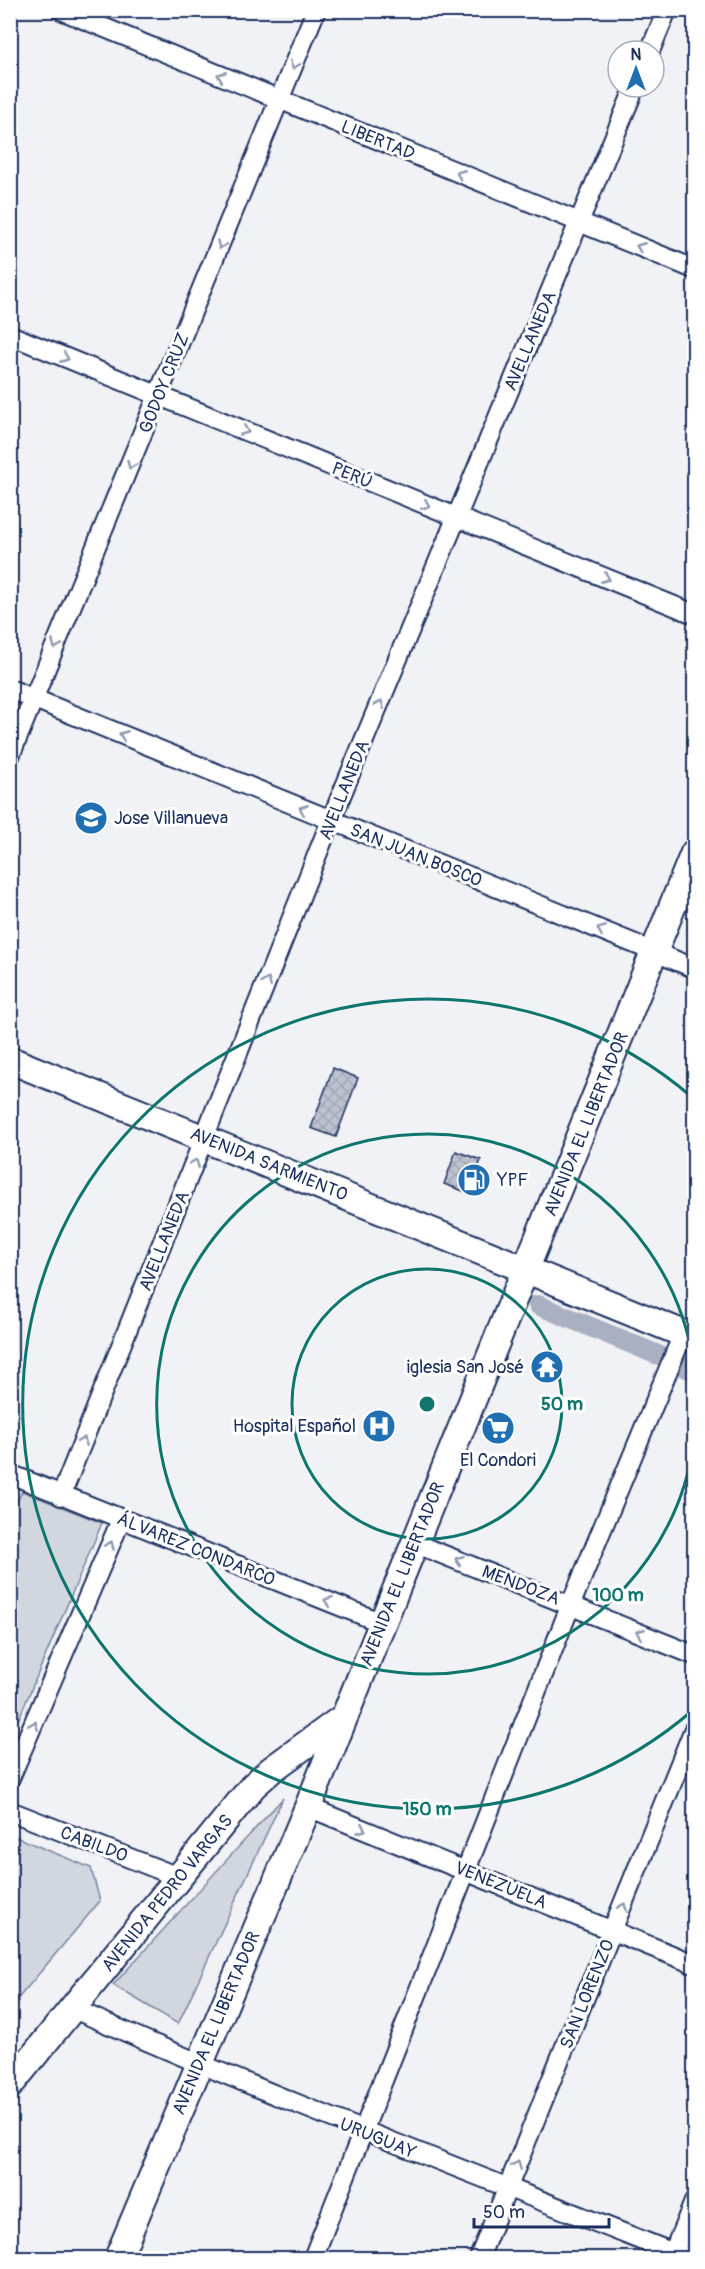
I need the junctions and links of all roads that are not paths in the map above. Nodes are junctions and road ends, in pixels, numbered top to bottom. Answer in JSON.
{"nodes":[{"id":1,"x":61,"y":10,"type":"edge"},
{"id":2,"x":316,"y":10,"type":"edge"},
{"id":3,"x":667,"y":10,"type":"edge"},
{"id":4,"x":655,"y":39,"type":"edge"},
{"id":5,"x":630,"y":99,"type":"edge"},
{"id":6,"x":280,"y":100,"type":"junction"},
{"id":7,"x":579,"y":223,"type":"junction"},
{"id":8,"x":694,"y":269,"type":"edge"},
{"id":9,"x":10,"y":336,"type":"edge"},
{"id":10,"x":159,"y":396,"type":"junction"},
{"id":11,"x":457,"y":518,"type":"junction"},
{"id":12,"x":694,"y":614,"type":"edge"},
{"id":13,"x":10,"y":689,"type":"edge"},
{"id":14,"x":33,"y":698,"type":"junction"},
{"id":15,"x":10,"y":756,"type":"edge"},
{"id":16,"x":331,"y":820,"type":"junction"},
{"id":17,"x":694,"y":854,"type":"edge"},
{"id":18,"x":655,"y":952,"type":"junction"},
{"id":19,"x":694,"y":968,"type":"edge"},
{"id":20,"x":10,"y":1060,"type":"edge"},
{"id":21,"x":205,"y":1139,"type":"junction"},
{"id":22,"x":528,"y":1269,"type":"junction"},
{"id":23,"x":689,"y":1336,"type":"edge"},
{"id":24,"x":10,"y":1474,"type":"edge"},
{"id":25,"x":61,"y":1496,"type":"junction"},
{"id":26,"x":121,"y":1520,"type":"junction"},
{"id":27,"x":414,"y":1542,"type":"junction"},
{"id":28,"x":571,"y":1604,"type":"junction"},
{"id":29,"x":382,"y":1623,"type":"junction"},
{"id":30,"x":694,"y":1655,"type":"edge"},
{"id":31,"x":341,"y":1719,"type":"junction"},
{"id":32,"x":694,"y":1729,"type":"edge"},
{"id":33,"x":10,"y":1778,"type":"edge"},
{"id":34,"x":308,"y":1807,"type":"junction"},
{"id":35,"x":10,"y":1811,"type":"edge"},
{"id":36,"x":467,"y":1871,"type":"junction"},
{"id":37,"x":178,"y":1877,"type":"junction"},
{"id":38,"x":613,"y":1931,"type":"junction"},
{"id":39,"x":694,"y":1965,"type":"edge"},
{"id":40,"x":74,"y":2009,"type":"junction"},
{"id":41,"x":198,"y":2065,"type":"junction"},
{"id":42,"x":10,"y":2085,"type":"edge"},
{"id":43,"x":362,"y":2132,"type":"junction"},
{"id":44,"x":507,"y":2189,"type":"junction"},
{"id":45,"x":694,"y":2202,"type":"edge"},
{"id":46,"x":676,"y":2257,"type":"edge"},
{"id":47,"x":118,"y":2259,"type":"edge"},
{"id":48,"x":313,"y":2259,"type":"edge"},
{"id":49,"x":479,"y":2259,"type":"edge"}],
"edges":[{"from":6,"to":1,"type":"street","name":"LIBERTAD","one_way":true},
{"from":2,"to":6,"type":"street","name":"GODOY CRUZ","one_way":true},
{"from":3,"to":4,"type":"street"},
{"from":5,"to":7,"type":"street","name":"AVELLANEDA"},
{"from":7,"to":6,"type":"street","name":"LIBERTAD","one_way":true},
{"from":6,"to":10,"type":"street","name":"GODOY CRUZ","one_way":true},
{"from":8,"to":7,"type":"street","name":"LIBERTAD","one_way":true},
{"from":7,"to":11,"type":"street","name":"AVELLANEDA"},
{"from":9,"to":10,"type":"street","name":"PERÚ","one_way":true},
{"from":10,"to":11,"type":"street","name":"PERÚ","one_way":true},
{"from":10,"to":14,"type":"street","name":"GODOY CRUZ","one_way":true},
{"from":11,"to":12,"type":"street","name":"PERÚ","one_way":true},
{"from":16,"to":11,"type":"street","name":"AVELLANEDA","one_way":true},
{"from":13,"to":14,"type":"street","name":"SAN JUAN BOSCO"},
{"from":14,"to":15,"type":"street","name":"GODOY CRUZ"},
{"from":16,"to":14,"type":"street","name":"SAN JUAN BOSCO","one_way":true},
{"from":18,"to":16,"type":"street","name":"SAN JUAN BOSCO","one_way":true},
{"from":21,"to":16,"type":"street","name":"AVELLANEDA","one_way":true},
{"from":17,"to":18,"type":"main road","name":"AVENIDA EL LIBERTADOR"},
{"from":18,"to":19,"type":"street","name":"SAN JUAN BOSCO"},
{"from":18,"to":22,"type":"main road","name":"AVENIDA EL LIBERTADOR"},
{"from":20,"to":21,"type":"main road","name":"AVENIDA SARMIENTO"},
{"from":21,"to":22,"type":"main road","name":"AVENIDA SARMIENTO"},
{"from":25,"to":21,"type":"street","name":"AVELLANEDA","one_way":true},
{"from":22,"to":23,"type":"main road","name":"AVENIDA SARMIENTO"},
{"from":22,"to":27,"type":"main road","name":"AVENIDA EL LIBERTADOR"},
{"from":23,"to":28,"type":"street"},
{"from":24,"to":25,"type":"street","name":"ÁLVAREZ CONDARCO"},
{"from":25,"to":26,"type":"street","name":"ÁLVAREZ CONDARCO"},
{"from":29,"to":26,"type":"street","name":"ÁLVAREZ CONDARCO","one_way":true},
{"from":33,"to":26,"type":"street","one_way":true},
{"from":28,"to":27,"type":"street","name":"MENDOZA","one_way":true},
{"from":27,"to":29,"type":"main road","name":"AVENIDA EL LIBERTADOR"},
{"from":30,"to":28,"type":"street","name":"MENDOZA","one_way":true},
{"from":28,"to":36,"type":"street"},
{"from":29,"to":31,"type":"main road","name":"AVENIDA EL LIBERTADOR"},
{"from":31,"to":34,"type":"main road","name":"AVENIDA EL LIBERTADOR"},
{"from":31,"to":37,"type":"main road","name":"AVENIDA PEDRO VARGAS"},
{"from":38,"to":32,"type":"street","name":"SAN LORENZO","one_way":true},
{"from":34,"to":36,"type":"street","name":"VENEZUELA","one_way":true},
{"from":34,"to":41,"type":"main road","name":"AVENIDA EL LIBERTADOR"},
{"from":35,"to":37,"type":"street","name":"CABILDO"},
{"from":36,"to":38,"type":"street","name":"VENEZUELA"},
{"from":36,"to":43,"type":"street"},
{"from":37,"to":40,"type":"main road","name":"AVENIDA PEDRO VARGAS"},
{"from":38,"to":39,"type":"street","name":"VENEZUELA"},
{"from":44,"to":38,"type":"street","name":"SAN LORENZO","one_way":true},
{"from":40,"to":41,"type":"street","name":"URUGUAY"},
{"from":40,"to":42,"type":"main road","name":"AVENIDA PEDRO VARGAS"},
{"from":41,"to":43,"type":"street","name":"URUGUAY"},
{"from":41,"to":47,"type":"main road","name":"AVENIDA EL LIBERTADOR"},
{"from":43,"to":44,"type":"street","name":"URUGUAY"},
{"from":43,"to":48,"type":"street"},
{"from":44,"to":46,"type":"street","name":"URUGUAY"},
{"from":44,"to":49,"type":"street","name":"SAN LORENZO"},
{"from":45,"to":46,"type":"street"}]}
